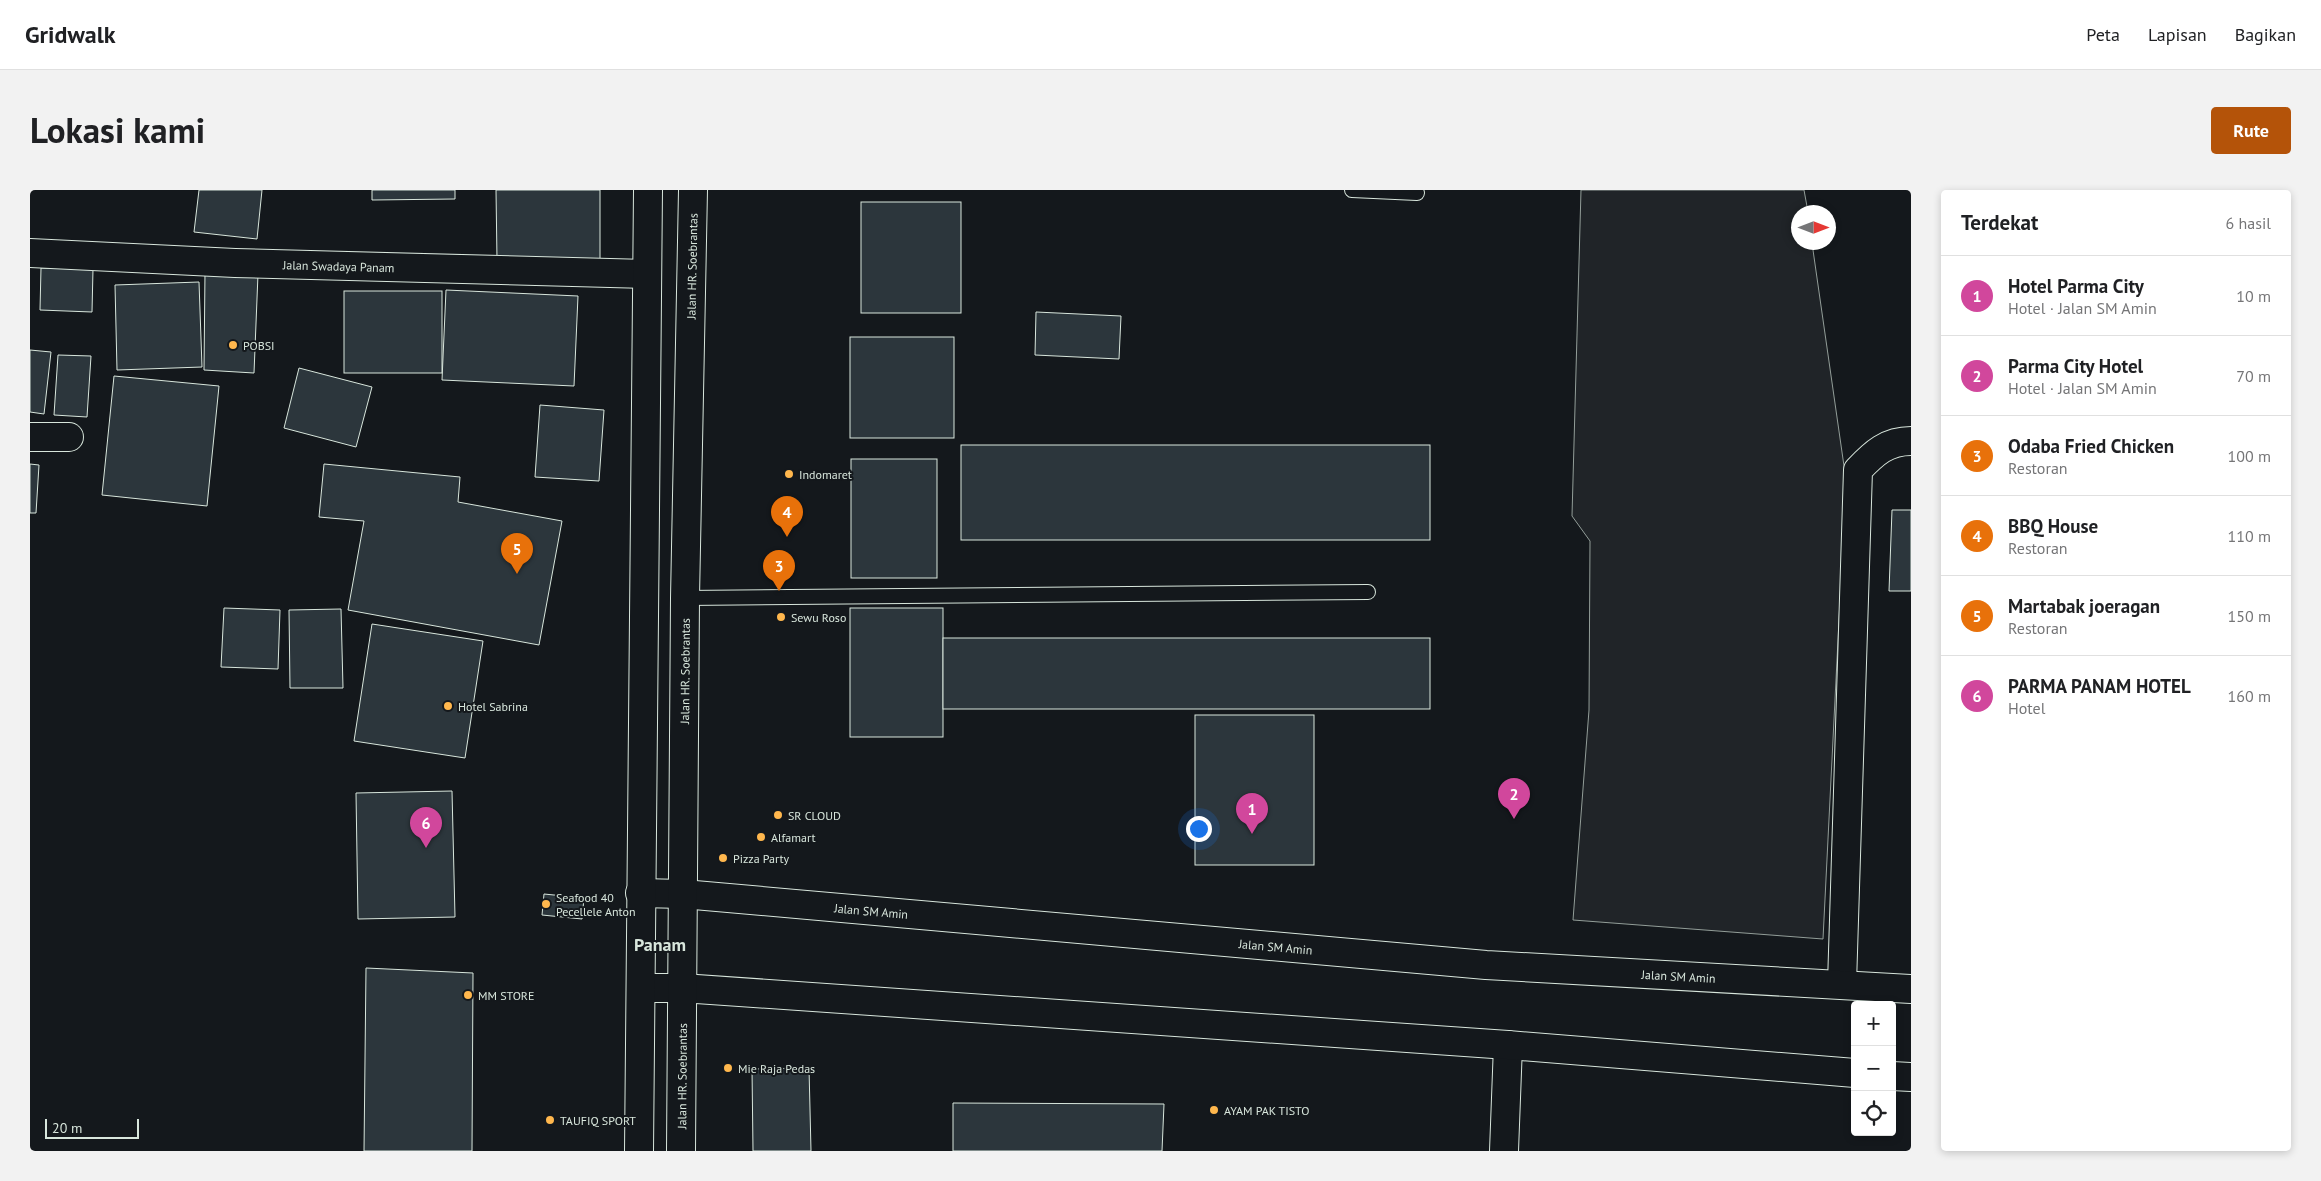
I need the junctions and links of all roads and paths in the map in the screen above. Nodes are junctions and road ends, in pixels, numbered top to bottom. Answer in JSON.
{"nodes":[{"id":1,"x":648,"y":190,"type":"edge"},
{"id":2,"x":693,"y":190,"type":"edge"},
{"id":3,"x":1352,"y":190,"type":"edge"},
{"id":4,"x":1417,"y":192,"type":"dead end"},
{"id":5,"x":30,"y":253,"type":"edge"},
{"id":6,"x":647,"y":274,"type":"junction"},
{"id":7,"x":30,"y":437,"type":"edge"},
{"id":8,"x":70,"y":437,"type":"dead end"},
{"id":9,"x":1911,"y":441,"type":"edge"},
{"id":10,"x":1368,"y":592,"type":"dead end"},
{"id":11,"x":685,"y":598,"type":"junction"},
{"id":12,"x":640,"y":893,"type":"junction"},
{"id":13,"x":683,"y":894,"type":"junction"},
{"id":14,"x":1842,"y":984,"type":"junction"},
{"id":15,"x":641,"y":988,"type":"junction"},
{"id":16,"x":682,"y":988,"type":"junction"},
{"id":17,"x":1911,"y":988,"type":"edge"},
{"id":18,"x":1508,"y":1045,"type":"junction"},
{"id":19,"x":1851,"y":1073,"type":"edge"},
{"id":20,"x":1896,"y":1076,"type":"edge"},
{"id":21,"x":1911,"y":1077,"type":"edge"},
{"id":22,"x":639,"y":1151,"type":"edge"},
{"id":23,"x":681,"y":1151,"type":"edge"},
{"id":24,"x":1504,"y":1151,"type":"edge"}],
"edges":[{"from":1,"to":6,"type":"main road"},
{"from":2,"to":11,"type":"main road","name":"Jalan HR. Soebrantas"},
{"from":3,"to":4,"type":"lane"},
{"from":5,"to":6,"type":"main road","name":"Jalan Swadaya Panam"},
{"from":6,"to":12,"type":"main road"},
{"from":7,"to":8,"type":"main road"},
{"from":9,"to":14,"type":"main road"},
{"from":10,"to":11,"type":"lane"},
{"from":11,"to":13,"type":"main road","name":"Jalan HR. Soebrantas"},
{"from":12,"to":13,"type":"main road","name":"Jalan SM Amin"},
{"from":12,"to":15,"type":"main road"},
{"from":13,"to":14,"type":"main road","name":"Jalan SM Amin"},
{"from":13,"to":16,"type":"main road","name":"Jalan HR. Soebrantas"},
{"from":14,"to":17,"type":"main road","name":"Jalan SM Amin"},
{"from":15,"to":16,"type":"main road"},
{"from":15,"to":22,"type":"main road"},
{"from":16,"to":18,"type":"main road"},
{"from":16,"to":23,"type":"main road","name":"Jalan HR. Soebrantas"},
{"from":18,"to":19,"type":"main road"},
{"from":18,"to":24,"type":"main road"},
{"from":20,"to":21,"type":"main road"}]}
